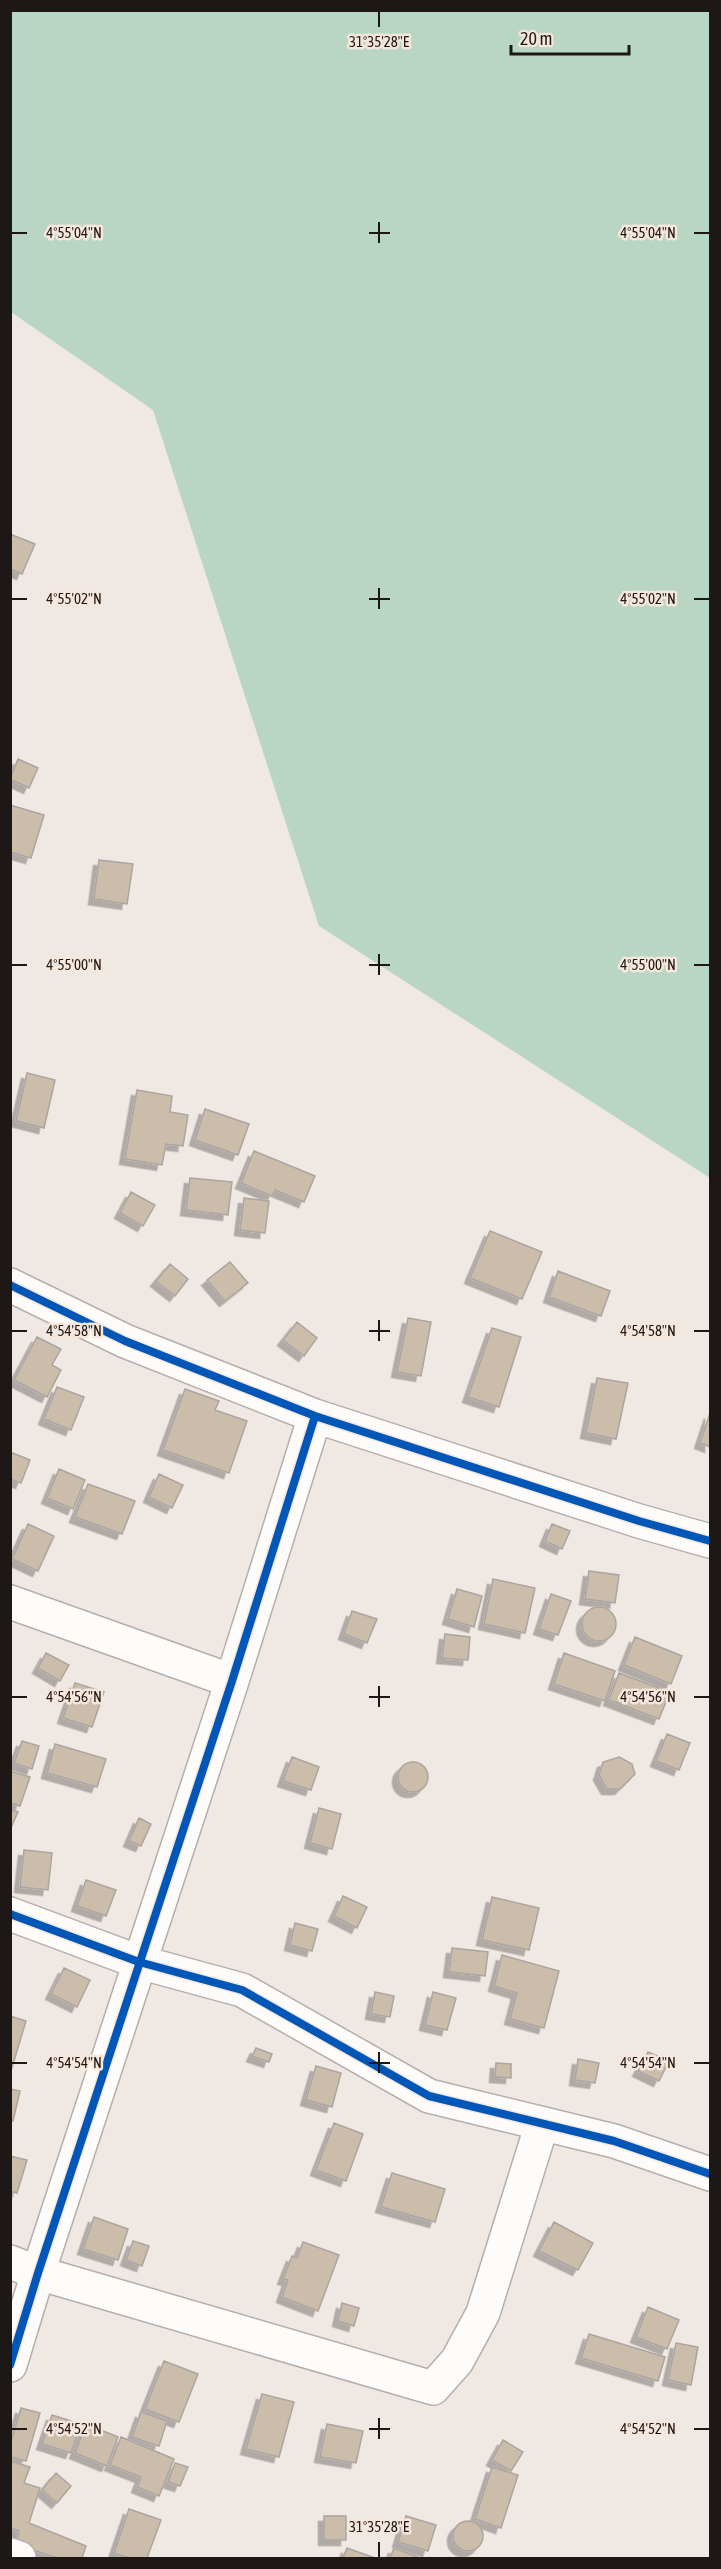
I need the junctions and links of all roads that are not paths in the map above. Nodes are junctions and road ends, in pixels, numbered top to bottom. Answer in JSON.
{"nodes":[{"id":1,"x":10,"y":1285,"type":"edge"},
{"id":2,"x":315,"y":1416,"type":"junction"},
{"id":3,"x":711,"y":1541,"type":"edge"},
{"id":4,"x":10,"y":1602,"type":"edge"},
{"id":5,"x":232,"y":1681,"type":"junction"},
{"id":6,"x":10,"y":1914,"type":"edge"},
{"id":7,"x":139,"y":1962,"type":"junction"},
{"id":8,"x":542,"y":2124,"type":"junction"},
{"id":9,"x":711,"y":2174,"type":"edge"},
{"id":10,"x":24,"y":2267,"type":"edge"},
{"id":11,"x":10,"y":2365,"type":"edge"},
{"id":12,"x":10,"y":2555,"type":"edge"},
{"id":13,"x":19,"y":2559,"type":"edge"}],
"edges":[{"from":1,"to":2,"type":"street"},
{"from":2,"to":3,"type":"street"},
{"from":2,"to":5,"type":"street"},
{"from":4,"to":5,"type":"street"},
{"from":5,"to":7,"type":"street"},
{"from":6,"to":7,"type":"street"},
{"from":7,"to":8,"type":"street"},
{"from":7,"to":10,"type":"street"},
{"from":8,"to":9,"type":"street"},
{"from":8,"to":10,"type":"street"},
{"from":10,"to":11,"type":"street"},
{"from":12,"to":13,"type":"street"}]}
